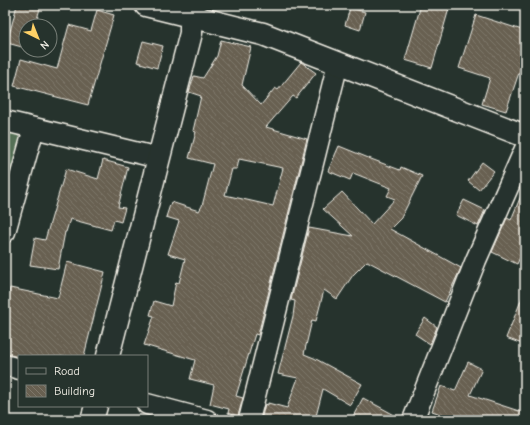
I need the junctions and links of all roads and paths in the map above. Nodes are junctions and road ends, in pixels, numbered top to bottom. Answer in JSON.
{"nodes":[{"id":1,"x":146,"y":5,"type":"edge"},
{"id":2,"x":193,"y":11,"type":"edge"},
{"id":3,"x":338,"y":63,"type":"junction"},
{"id":4,"x":5,"y":121,"type":"edge"},
{"id":5,"x":34,"y":128,"type":"junction"},
{"id":6,"x":525,"y":136,"type":"edge"},
{"id":7,"x":525,"y":149,"type":"edge"},
{"id":8,"x":159,"y":158,"type":"junction"},
{"id":9,"x":5,"y":232,"type":"edge"},
{"id":10,"x":108,"y":355,"type":"edge"},
{"id":11,"x":5,"y":365,"type":"edge"},
{"id":12,"x":18,"y":369,"type":"edge"},
{"id":13,"x":148,"y":404,"type":"edge"},
{"id":14,"x":96,"y":407,"type":"edge"},
{"id":15,"x":92,"y":420,"type":"edge"},
{"id":16,"x":206,"y":420,"type":"edge"},
{"id":17,"x":249,"y":420,"type":"edge"},
{"id":18,"x":413,"y":420,"type":"edge"}],
"edges":[{"from":1,"to":2,"type":"street"},
{"from":2,"to":3,"type":"street"},
{"from":2,"to":8,"type":"street"},
{"from":3,"to":6,"type":"street"},
{"from":3,"to":17,"type":"street"},
{"from":4,"to":5,"type":"street"},
{"from":5,"to":8,"type":"street"},
{"from":5,"to":9,"type":"street"},
{"from":7,"to":18,"type":"street"},
{"from":8,"to":10,"type":"street"},
{"from":11,"to":12,"type":"street"},
{"from":13,"to":16,"type":"street"},
{"from":14,"to":15,"type":"street"}]}
